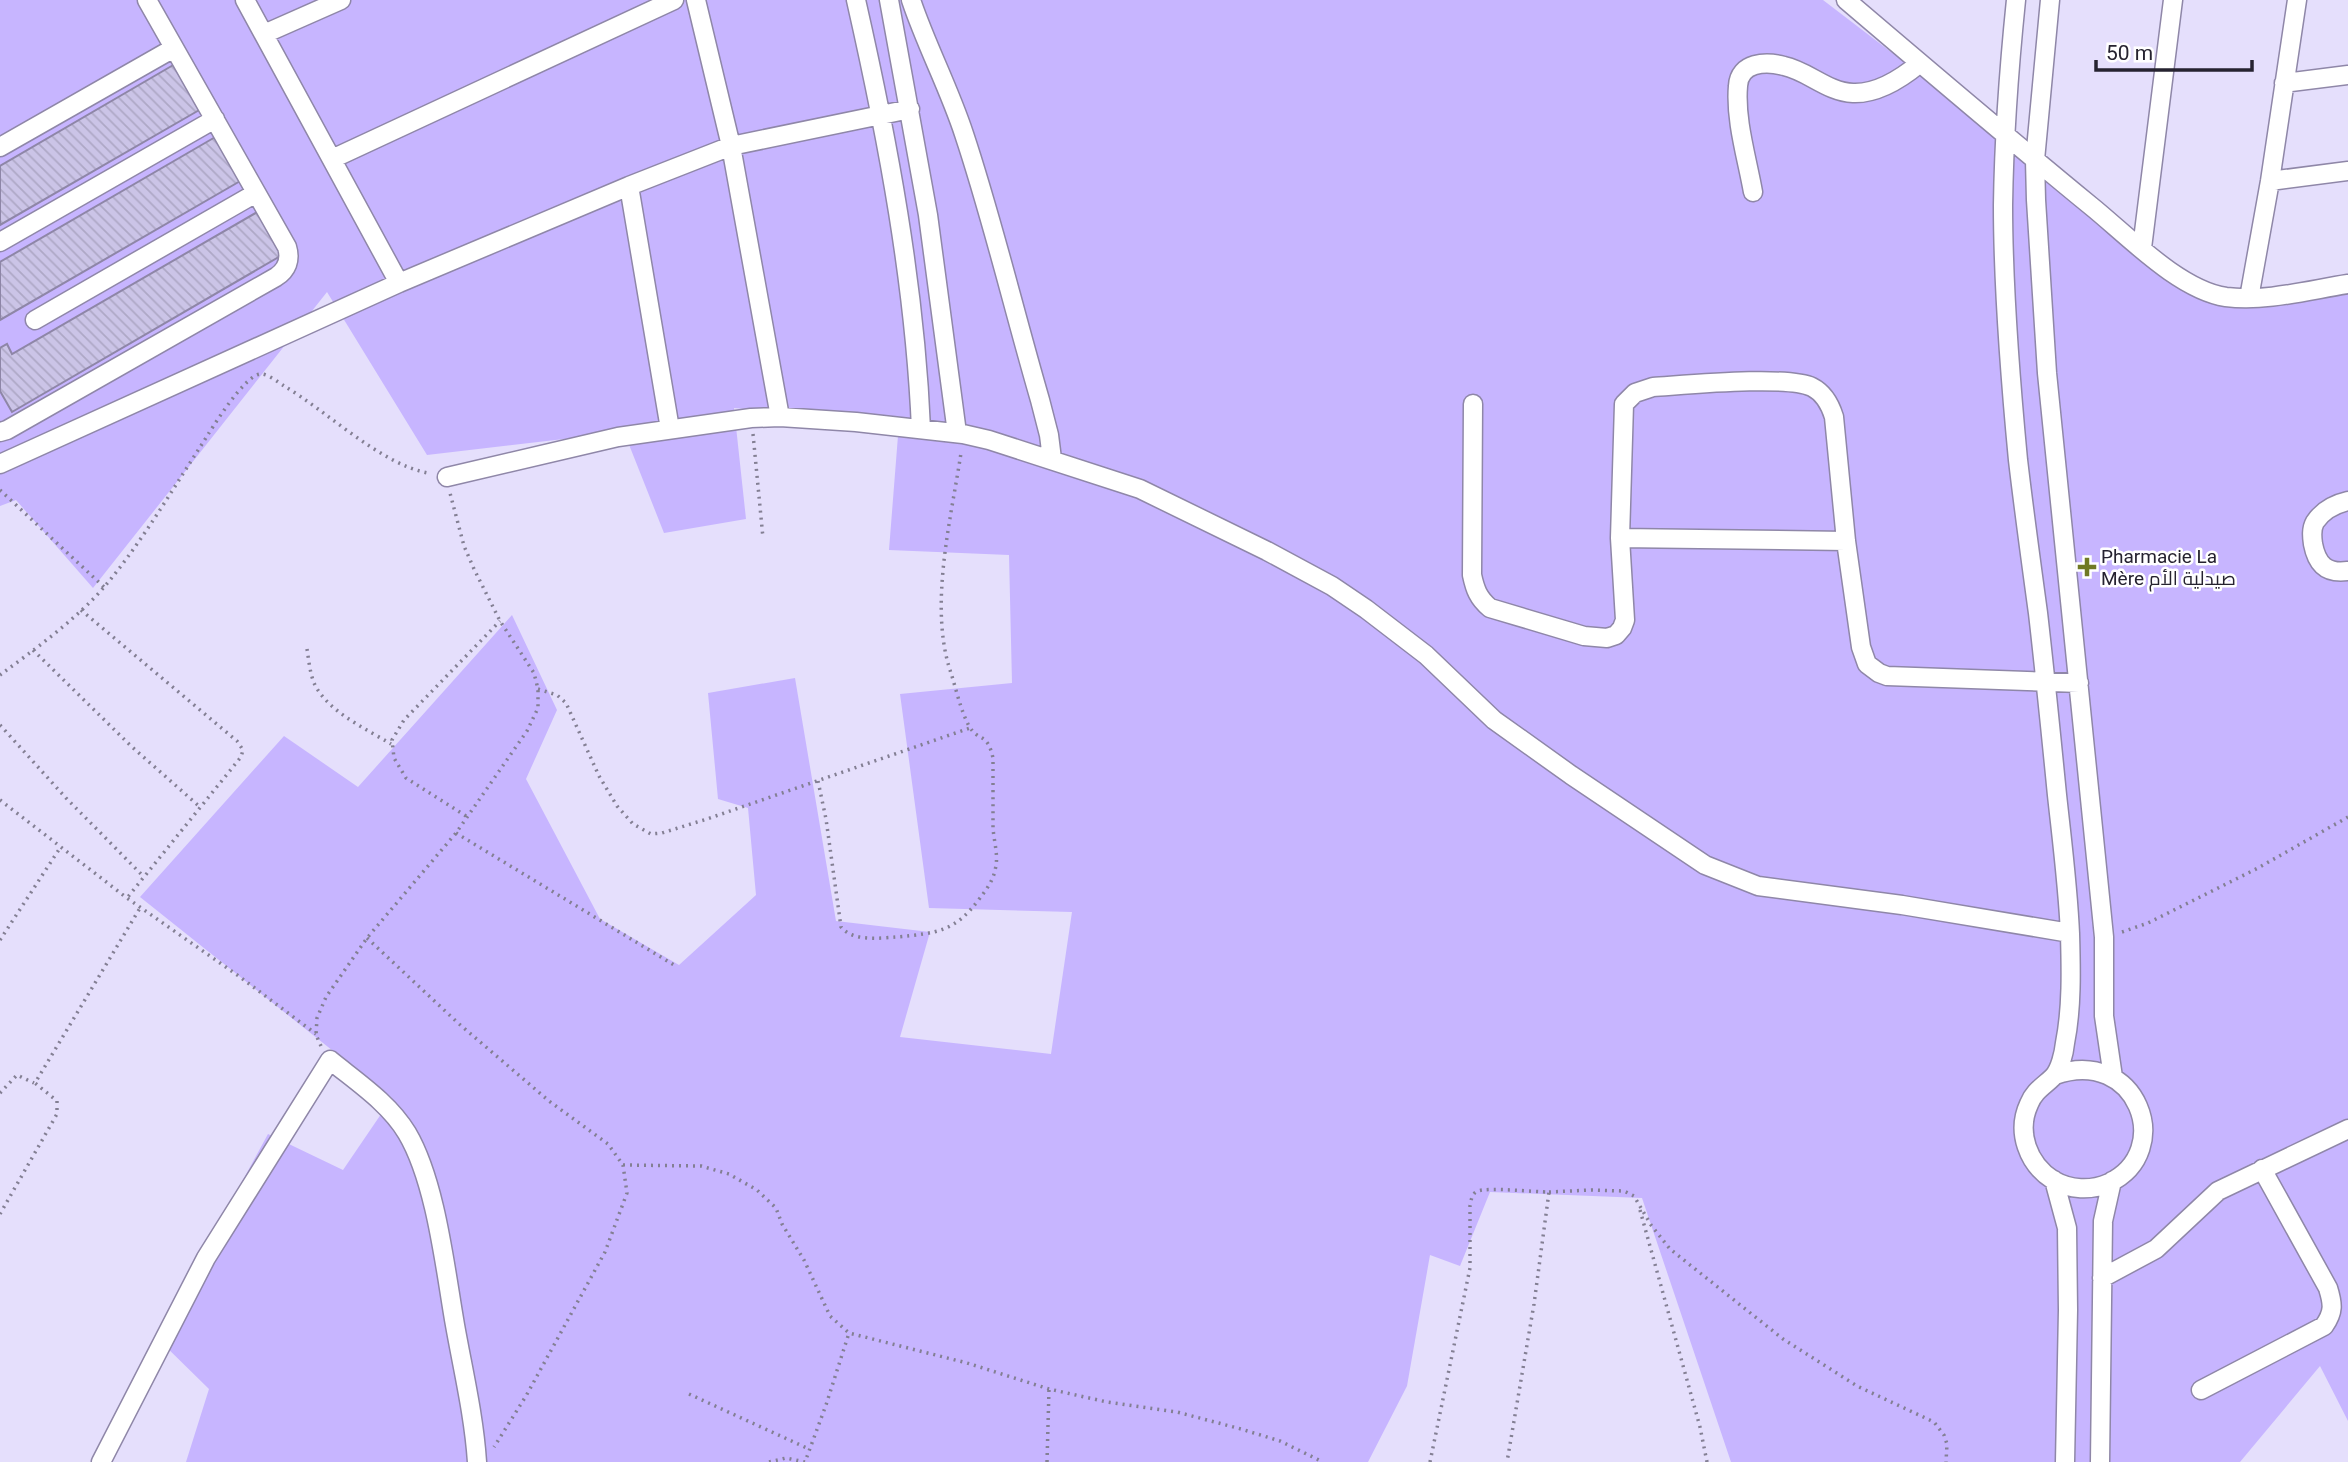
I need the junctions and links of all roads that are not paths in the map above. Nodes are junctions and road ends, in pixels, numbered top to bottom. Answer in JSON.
{"nodes":[{"id":1,"x":147,"y":0,"type":"edge"},
{"id":2,"x":245,"y":0,"type":"edge"},
{"id":3,"x":341,"y":0,"type":"edge"},
{"id":4,"x":674,"y":0,"type":"edge"},
{"id":5,"x":696,"y":0,"type":"edge"},
{"id":6,"x":856,"y":0,"type":"edge"},
{"id":7,"x":890,"y":0,"type":"edge"},
{"id":8,"x":911,"y":0,"type":"edge"},
{"id":9,"x":1846,"y":0,"type":"edge"},
{"id":10,"x":2016,"y":0,"type":"edge"},
{"id":11,"x":2050,"y":0,"type":"edge"},
{"id":12,"x":2173,"y":0,"type":"edge"},
{"id":13,"x":2297,"y":0,"type":"edge"},
{"id":14,"x":264,"y":34,"type":"junction"},
{"id":15,"x":174,"y":48,"type":"junction"},
{"id":16,"x":1920,"y":63,"type":"junction"},
{"id":17,"x":2348,"y":75,"type":"edge"},
{"id":18,"x":2284,"y":83,"type":"junction"},
{"id":19,"x":910,"y":109,"type":"junction"},
{"id":20,"x":880,"y":114,"type":"junction"},
{"id":21,"x":215,"y":119,"type":"junction"},
{"id":22,"x":2007,"y":137,"type":"junction"},
{"id":23,"x":731,"y":146,"type":"junction"},
{"id":24,"x":0,"y":147,"type":"edge"},
{"id":25,"x":332,"y":159,"type":"junction"},
{"id":26,"x":2035,"y":160,"type":"junction"},
{"id":27,"x":2348,"y":171,"type":"edge"},
{"id":28,"x":2270,"y":181,"type":"junction"},
{"id":29,"x":629,"y":186,"type":"junction"},
{"id":30,"x":1753,"y":192,"type":"dead end"},
{"id":31,"x":256,"y":193,"type":"junction"},
{"id":32,"x":0,"y":242,"type":"edge"},
{"id":33,"x":2143,"y":248,"type":"junction"},
{"id":34,"x":399,"y":283,"type":"junction"},
{"id":35,"x":2348,"y":284,"type":"edge"},
{"id":36,"x":2249,"y":298,"type":"junction"},
{"id":37,"x":35,"y":320,"type":"dead end"},
{"id":38,"x":1474,"y":404,"type":"dead end"},
{"id":39,"x":780,"y":417,"type":"junction"},
{"id":40,"x":670,"y":429,"type":"junction"},
{"id":41,"x":921,"y":429,"type":"junction"},
{"id":42,"x":0,"y":432,"type":"edge"},
{"id":43,"x":960,"y":433,"type":"junction"},
{"id":44,"x":1052,"y":459,"type":"junction"},
{"id":45,"x":0,"y":464,"type":"edge"},
{"id":46,"x":447,"y":477,"type":"road end"},
{"id":47,"x":2348,"y":500,"type":"edge"},
{"id":48,"x":1620,"y":538,"type":"junction"},
{"id":49,"x":1846,"y":541,"type":"junction"},
{"id":50,"x":2348,"y":571,"type":"edge"},
{"id":51,"x":2045,"y":682,"type":"junction"},
{"id":52,"x":2079,"y":683,"type":"junction"},
{"id":53,"x":2070,"y":933,"type":"junction"},
{"id":54,"x":2055,"y":1075,"type":"junction"},
{"id":55,"x":2113,"y":1077,"type":"junction"},
{"id":56,"x":2348,"y":1129,"type":"edge"},
{"id":57,"x":2262,"y":1169,"type":"junction"},
{"id":58,"x":2054,"y":1181,"type":"junction"},
{"id":59,"x":2112,"y":1181,"type":"junction"},
{"id":60,"x":2102,"y":1278,"type":"junction"},
{"id":61,"x":2201,"y":1390,"type":"dead end"},
{"id":62,"x":101,"y":1462,"type":"edge"},
{"id":63,"x":477,"y":1462,"type":"edge"},
{"id":64,"x":2065,"y":1462,"type":"edge"},
{"id":65,"x":2100,"y":1462,"type":"edge"}],
"edges":[{"from":1,"to":15,"type":"street"},
{"from":2,"to":14,"type":"street"},
{"from":3,"to":14,"type":"street"},
{"from":4,"to":25,"type":"street"},
{"from":5,"to":23,"type":"street"},
{"from":6,"to":20,"type":"street"},
{"from":7,"to":19,"type":"street"},
{"from":8,"to":44,"type":"street"},
{"from":9,"to":16,"type":"street"},
{"from":10,"to":22,"type":"street"},
{"from":11,"to":26,"type":"street"},
{"from":12,"to":33,"type":"street"},
{"from":13,"to":18,"type":"street"},
{"from":14,"to":25,"type":"street"},
{"from":15,"to":21,"type":"street"},
{"from":15,"to":24,"type":"street"},
{"from":16,"to":22,"type":"street"},
{"from":16,"to":30,"type":"street"},
{"from":17,"to":18,"type":"street"},
{"from":18,"to":28,"type":"street"},
{"from":19,"to":20,"type":"street"},
{"from":19,"to":43,"type":"street"},
{"from":20,"to":23,"type":"street"},
{"from":20,"to":41,"type":"street"},
{"from":21,"to":31,"type":"street"},
{"from":21,"to":32,"type":"street"},
{"from":22,"to":26,"type":"street"},
{"from":22,"to":51,"type":"street"},
{"from":23,"to":29,"type":"street"},
{"from":23,"to":39,"type":"street"},
{"from":25,"to":34,"type":"street"},
{"from":26,"to":33,"type":"street"},
{"from":26,"to":52,"type":"street"},
{"from":27,"to":28,"type":"street"},
{"from":28,"to":36,"type":"street"},
{"from":29,"to":34,"type":"street"},
{"from":29,"to":40,"type":"street"},
{"from":31,"to":37,"type":"street"},
{"from":31,"to":42,"type":"street"},
{"from":33,"to":36,"type":"street"},
{"from":34,"to":45,"type":"street"},
{"from":35,"to":36,"type":"street"},
{"from":38,"to":48,"type":"street"},
{"from":39,"to":40,"type":"street"},
{"from":39,"to":41,"type":"street"},
{"from":40,"to":46,"type":"street"},
{"from":41,"to":43,"type":"street"},
{"from":43,"to":44,"type":"street"},
{"from":44,"to":53,"type":"street"},
{"from":47,"to":50,"type":"street"},
{"from":48,"to":49,"type":"street"},
{"from":48,"to":49,"type":"street"},
{"from":49,"to":51,"type":"street"},
{"from":51,"to":52,"type":"street"},
{"from":51,"to":53,"type":"street"},
{"from":52,"to":55,"type":"street"},
{"from":53,"to":54,"type":"street"},
{"from":54,"to":55,"type":"street"},
{"from":54,"to":58,"type":"street"},
{"from":55,"to":59,"type":"street"},
{"from":56,"to":57,"type":"street"},
{"from":57,"to":60,"type":"street"},
{"from":57,"to":61,"type":"street"},
{"from":58,"to":59,"type":"street"},
{"from":58,"to":64,"type":"street"},
{"from":59,"to":60,"type":"street"},
{"from":60,"to":65,"type":"street"},
{"from":62,"to":63,"type":"street"}]}
